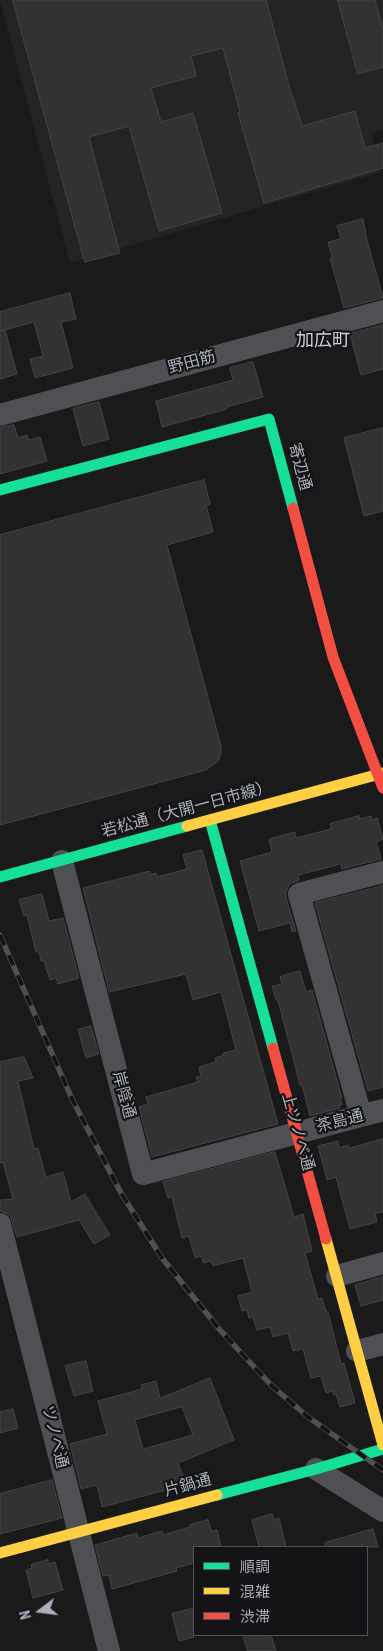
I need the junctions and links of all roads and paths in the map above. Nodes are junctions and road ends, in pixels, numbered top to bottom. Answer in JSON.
{"nodes":[{"id":1,"x":383,"y":311,"type":"edge"},
{"id":2,"x":0,"y":415,"type":"edge"},
{"id":3,"x":0,"y":490,"type":"edge"},
{"id":4,"x":381,"y":773,"type":"edge"},
{"id":5,"x":383,"y":788,"type":"edge"},
{"id":6,"x":210,"y":820,"type":"junction"},
{"id":7,"x":62,"y":861,"type":"junction"},
{"id":8,"x":383,"y":872,"type":"edge"},
{"id":9,"x":0,"y":877,"type":"edge"},
{"id":10,"x":383,"y":1110,"type":"edge"},
{"id":11,"x":361,"y":1116,"type":"junction"},
{"id":12,"x":297,"y":1134,"type":"junction"},
{"id":13,"x":0,"y":1224,"type":"edge"},
{"id":14,"x":383,"y":1263,"type":"edge"},
{"id":15,"x":337,"y":1276,"type":"junction"},
{"id":16,"x":383,"y":1344,"type":"edge"},
{"id":17,"x":357,"y":1351,"type":"junction"},
{"id":18,"x":383,"y":1445,"type":"edge"},
{"id":19,"x":383,"y":1449,"type":"edge"},
{"id":20,"x":316,"y":1469,"type":"junction"},
{"id":21,"x":383,"y":1511,"type":"edge"},
{"id":22,"x":77,"y":1532,"type":"junction"},
{"id":23,"x":0,"y":1553,"type":"edge"},
{"id":24,"x":109,"y":1651,"type":"edge"}],
"edges":[{"from":1,"to":2,"type":"street","name":"野田筋"},
{"from":3,"to":4,"type":"street","name":"寄辺通"},
{"from":4,"to":5,"type":"street","name":"寄辺通"},
{"from":4,"to":6,"type":"street","name":"若松通（大開一日市線）"},
{"from":6,"to":7,"type":"street","name":"若松通（大開一日市線）"},
{"from":6,"to":12,"type":"street","name":"上ツノベ通"},
{"from":7,"to":9,"type":"street","name":"若松通（大開一日市線）"},
{"from":7,"to":12,"type":"street","name":"岸陰通"},
{"from":8,"to":11,"type":"street"},
{"from":10,"to":11,"type":"street","name":"茶島通"},
{"from":11,"to":12,"type":"street","name":"茶島通"},
{"from":12,"to":15,"type":"street","name":"上ツノベ通"},
{"from":13,"to":22,"type":"street","name":"ツノベ通"},
{"from":14,"to":15,"type":"street"},
{"from":15,"to":17,"type":"street","name":"上ツノベ通"},
{"from":16,"to":17,"type":"street"},
{"from":17,"to":18,"type":"street","name":"上ツノベ通"},
{"from":19,"to":20,"type":"street","name":"片鍋通"},
{"from":20,"to":21,"type":"street"},
{"from":20,"to":22,"type":"street","name":"片鍋通"},
{"from":22,"to":23,"type":"street","name":"片鍋通"},
{"from":22,"to":24,"type":"street","name":"ツノベ通"}]}
